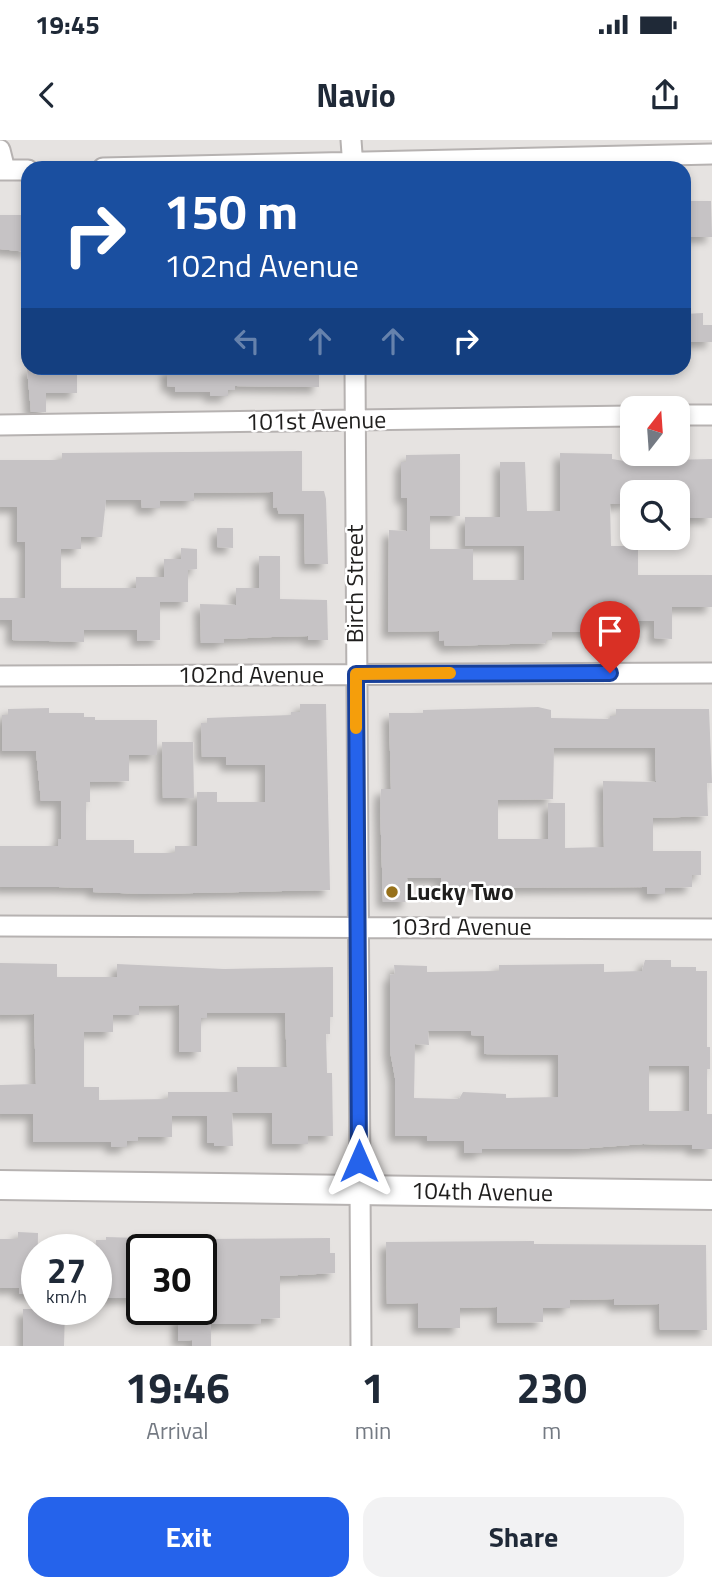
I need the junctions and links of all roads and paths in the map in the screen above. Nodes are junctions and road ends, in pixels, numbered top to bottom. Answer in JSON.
{"nodes":[{"id":1,"x":351,"y":140,"type":"edge"},
{"id":2,"x":0,"y":150,"type":"edge"},
{"id":3,"x":712,"y":154,"type":"edge"},
{"id":4,"x":352,"y":161,"type":"edge"},
{"id":5,"x":483,"y":161,"type":"edge"},
{"id":6,"x":3,"y":170,"type":"edge"},
{"id":7,"x":21,"y":170,"type":"edge"},
{"id":8,"x":355,"y":375,"type":"edge"},
{"id":9,"x":690,"y":415,"type":"edge"},
{"id":10,"x":712,"y":415,"type":"edge"},
{"id":11,"x":620,"y":416,"type":"edge"},
{"id":12,"x":355,"y":421,"type":"junction"},
{"id":13,"x":0,"y":425,"type":"edge"},
{"id":14,"x":712,"y":673,"type":"edge"},
{"id":15,"x":356,"y":674,"type":"junction"},
{"id":16,"x":0,"y":676,"type":"edge"},
{"id":17,"x":0,"y":926,"type":"edge"},
{"id":18,"x":357,"y":927,"type":"junction"},
{"id":19,"x":712,"y":929,"type":"edge"},
{"id":20,"x":0,"y":1185,"type":"edge"},
{"id":21,"x":360,"y":1190,"type":"junction"},
{"id":22,"x":712,"y":1195,"type":"edge"},
{"id":23,"x":361,"y":1346,"type":"edge"}],
"edges":[{"from":1,"to":4,"type":"street"},
{"from":2,"to":6,"type":"street"},
{"from":3,"to":5,"type":"street"},
{"from":6,"to":7,"type":"street"},
{"from":8,"to":12,"type":"street","name":"Birch Street"},
{"from":9,"to":10,"type":"street"},
{"from":11,"to":12,"type":"street","name":"101st Avenue"},
{"from":12,"to":13,"type":"street","name":"101st Avenue"},
{"from":12,"to":15,"type":"street","name":"Birch Street"},
{"from":14,"to":15,"type":"street","name":"102nd Avenue"},
{"from":15,"to":16,"type":"street","name":"102nd Avenue"},
{"from":15,"to":18,"type":"street","name":"Birch Street"},
{"from":17,"to":18,"type":"street","name":"103rd Avenue"},
{"from":18,"to":19,"type":"street","name":"103rd Avenue"},
{"from":18,"to":21,"type":"street","name":"Birch Street"},
{"from":20,"to":21,"type":"street","name":"104th Avenue"},
{"from":21,"to":22,"type":"street","name":"104th Avenue"},
{"from":21,"to":23,"type":"street","name":"Birch Street"}]}
